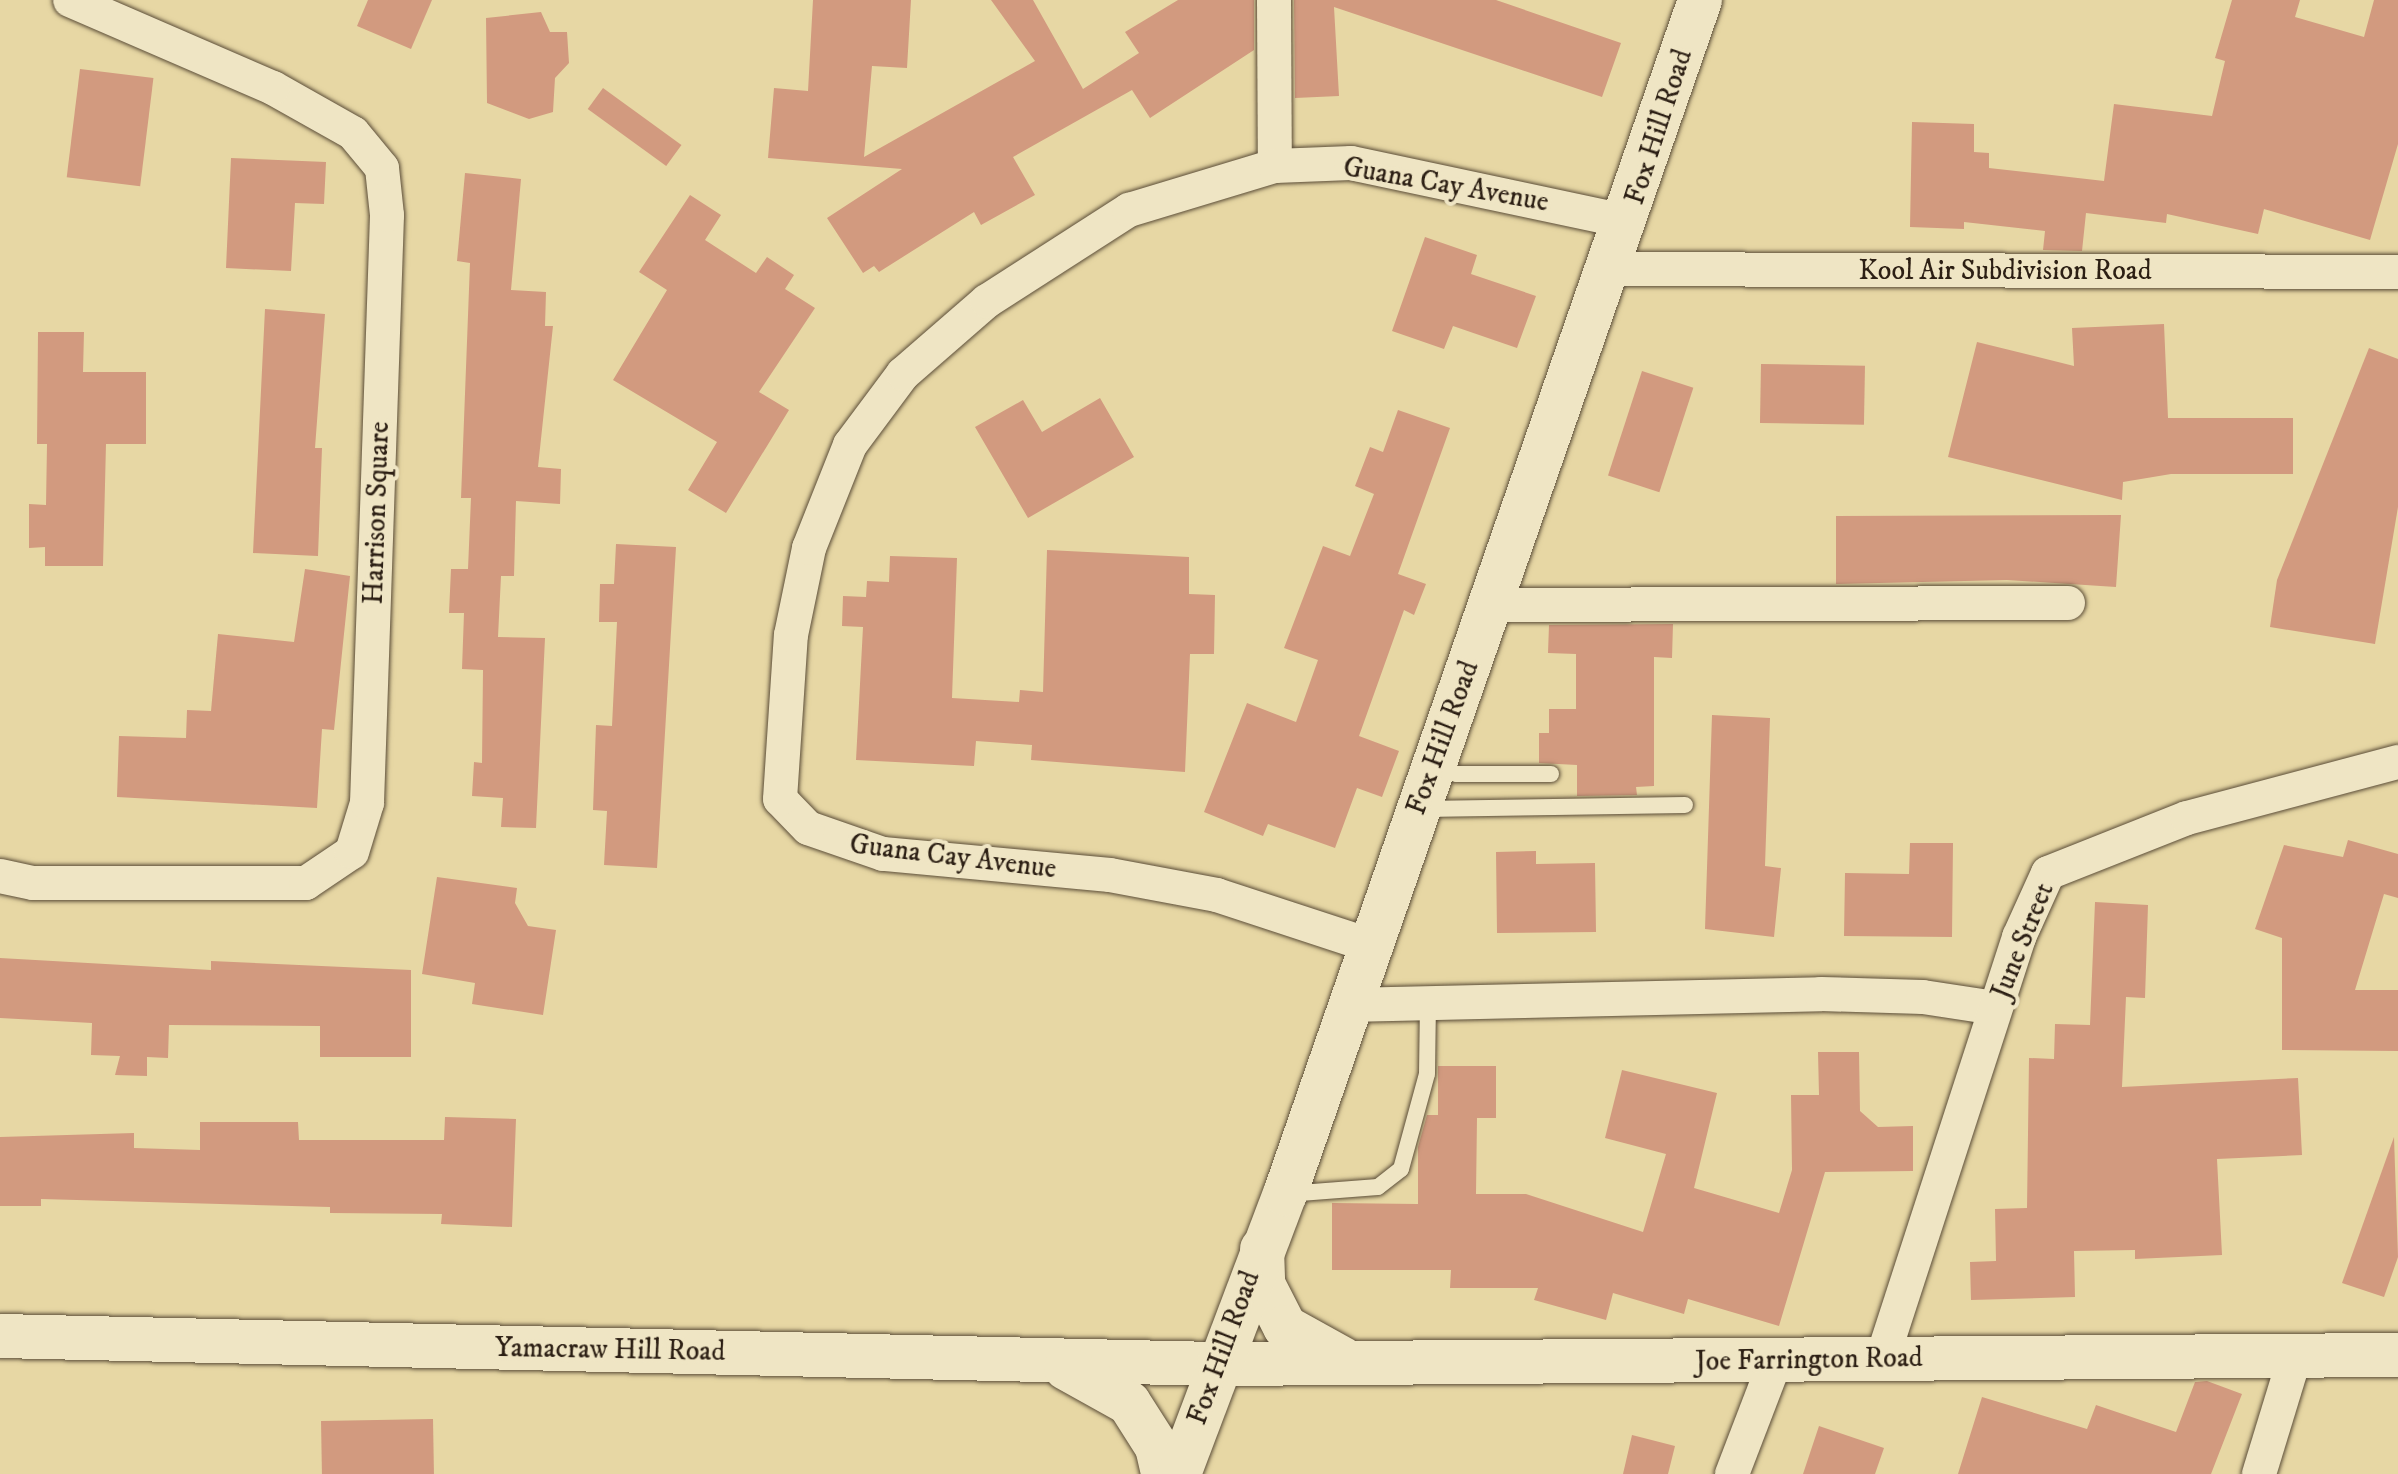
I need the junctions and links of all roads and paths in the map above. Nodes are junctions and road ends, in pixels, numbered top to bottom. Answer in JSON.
{"nodes":[{"id":1,"x":70,"y":0,"type":"edge"},
{"id":2,"x":1274,"y":0,"type":"edge"},
{"id":3,"x":1700,"y":0,"type":"edge"},
{"id":4,"x":1275,"y":166,"type":"junction"},
{"id":5,"x":1628,"y":222,"type":"junction"},
{"id":6,"x":1612,"y":269,"type":"junction"},
{"id":7,"x":2398,"y":272,"type":"edge"},
{"id":8,"x":2068,"y":603,"type":"dead end"},
{"id":9,"x":1491,"y":605,"type":"junction"},
{"id":10,"x":2398,"y":762,"type":"edge"},
{"id":11,"x":1433,"y":767,"type":"junction"},
{"id":12,"x":1551,"y":774,"type":"dead end"},
{"id":13,"x":1685,"y":805,"type":"dead end"},
{"id":14,"x":1418,"y":809,"type":"junction"},
{"id":15,"x":0,"y":876,"type":"edge"},
{"id":16,"x":1369,"y":945,"type":"junction"},
{"id":17,"x":1428,"y":1003,"type":"junction"},
{"id":18,"x":1348,"y":1005,"type":"junction"},
{"id":19,"x":1995,"y":1008,"type":"junction"},
{"id":20,"x":1285,"y":1194,"type":"junction"},
{"id":21,"x":1265,"y":1235,"type":"junction"},
{"id":22,"x":0,"y":1336,"type":"edge"},
{"id":23,"x":2398,"y":1355,"type":"edge"},
{"id":24,"x":2295,"y":1356,"type":"junction"},
{"id":25,"x":1882,"y":1359,"type":"junction"},
{"id":26,"x":1351,"y":1360,"type":"junction"},
{"id":27,"x":1033,"y":1361,"type":"junction"},
{"id":28,"x":1775,"y":1362,"type":"junction"},
{"id":29,"x":1219,"y":1364,"type":"junction"},
{"id":30,"x":1163,"y":1474,"type":"edge"},
{"id":31,"x":1179,"y":1474,"type":"edge"},
{"id":32,"x":1732,"y":1474,"type":"edge"},
{"id":33,"x":2259,"y":1474,"type":"edge"}],
"edges":[{"from":1,"to":15,"type":"street","name":"Harrison Square"},
{"from":2,"to":4,"type":"street"},
{"from":3,"to":5,"type":"main road","name":"Fox Hill Road"},
{"from":4,"to":5,"type":"street","name":"Guana Cay Avenue"},
{"from":4,"to":16,"type":"street","name":"Guana Cay Avenue"},
{"from":5,"to":6,"type":"main road","name":"Fox Hill Road"},
{"from":6,"to":7,"type":"street","name":"Kool Air Subdivision Road"},
{"from":6,"to":9,"type":"main road","name":"Fox Hill Road"},
{"from":8,"to":9,"type":"street"},
{"from":9,"to":11,"type":"main road","name":"Fox Hill Road"},
{"from":10,"to":19,"type":"street","name":"June Street"},
{"from":11,"to":12,"type":"lane"},
{"from":11,"to":14,"type":"main road","name":"Fox Hill Road"},
{"from":13,"to":14,"type":"lane"},
{"from":14,"to":16,"type":"main road","name":"Fox Hill Road"},
{"from":16,"to":18,"type":"main road","name":"Fox Hill Road"},
{"from":17,"to":18,"type":"street"},
{"from":17,"to":19,"type":"street"},
{"from":17,"to":20,"type":"lane"},
{"from":18,"to":20,"type":"main road","name":"Fox Hill Road"},
{"from":19,"to":25,"type":"street","name":"June Street"},
{"from":20,"to":21,"type":"main road","name":"Fox Hill Road"},
{"from":21,"to":26,"type":"main road"},
{"from":21,"to":29,"type":"main road","name":"Fox Hill Road"},
{"from":22,"to":27,"type":"main road","name":"Yamacraw Hill Road"},
{"from":23,"to":24,"type":"main road","name":"Joe Farrington Road"},
{"from":24,"to":25,"type":"main road","name":"Joe Farrington Road"},
{"from":24,"to":33,"type":"street"},
{"from":25,"to":28,"type":"main road","name":"Joe Farrington Road"},
{"from":26,"to":28,"type":"main road","name":"Joe Farrington Road"},
{"from":26,"to":29,"type":"main road","name":"Joe Farrington Road"},
{"from":27,"to":29,"type":"main road","name":"Yamacraw Hill Road"},
{"from":27,"to":30,"type":"main road"},
{"from":28,"to":32,"type":"street"},
{"from":29,"to":31,"type":"main road","name":"Fox Hill Road"}]}
